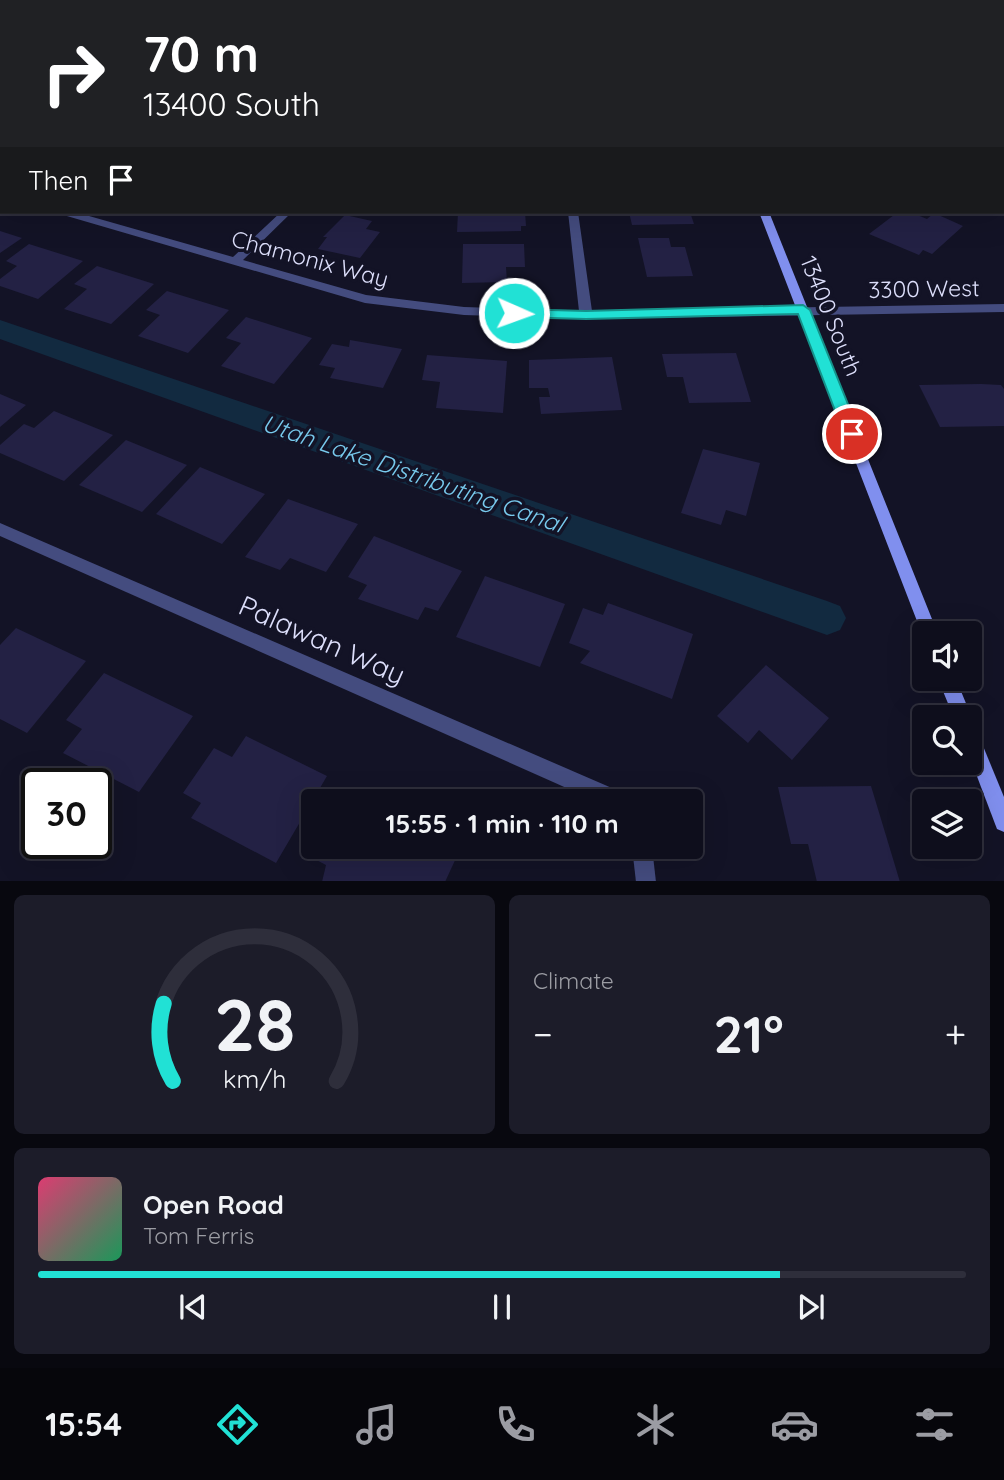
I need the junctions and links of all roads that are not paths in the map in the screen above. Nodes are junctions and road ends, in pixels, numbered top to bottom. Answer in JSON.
{"nodes":[{"id":1,"x":71,"y":214,"type":"edge"},
{"id":2,"x":285,"y":214,"type":"edge"},
{"id":3,"x":573,"y":214,"type":"edge"},
{"id":4,"x":765,"y":214,"type":"edge"},
{"id":5,"x":236,"y":261,"type":"junction"},
{"id":6,"x":1004,"y":308,"type":"edge"},
{"id":7,"x":803,"y":310,"type":"junction"},
{"id":8,"x":586,"y":315,"type":"junction"},
{"id":9,"x":0,"y":529,"type":"edge"},
{"id":10,"x":925,"y":621,"type":"edge"},
{"id":11,"x":982,"y":766,"type":"edge"},
{"id":12,"x":591,"y":789,"type":"edge"},
{"id":13,"x":1004,"y":822,"type":"edge"},
{"id":14,"x":643,"y":859,"type":"edge"},
{"id":15,"x":646,"y":881,"type":"edge"}],
"edges":[{"from":1,"to":5,"type":"street","name":"Chamonix Way"},
{"from":2,"to":5,"type":"street"},
{"from":3,"to":8,"type":"street"},
{"from":4,"to":7,"type":"main road","name":"13400 South"},
{"from":5,"to":8,"type":"street","name":"Chamonix Way"},
{"from":6,"to":7,"type":"street","name":"3300 West"},
{"from":7,"to":8,"type":"street","name":"Chamonix Way"},
{"from":7,"to":10,"type":"main road","name":"13400 South"},
{"from":9,"to":12,"type":"street","name":"Palawan Way"},
{"from":11,"to":13,"type":"main road"},
{"from":14,"to":15,"type":"street"}]}
